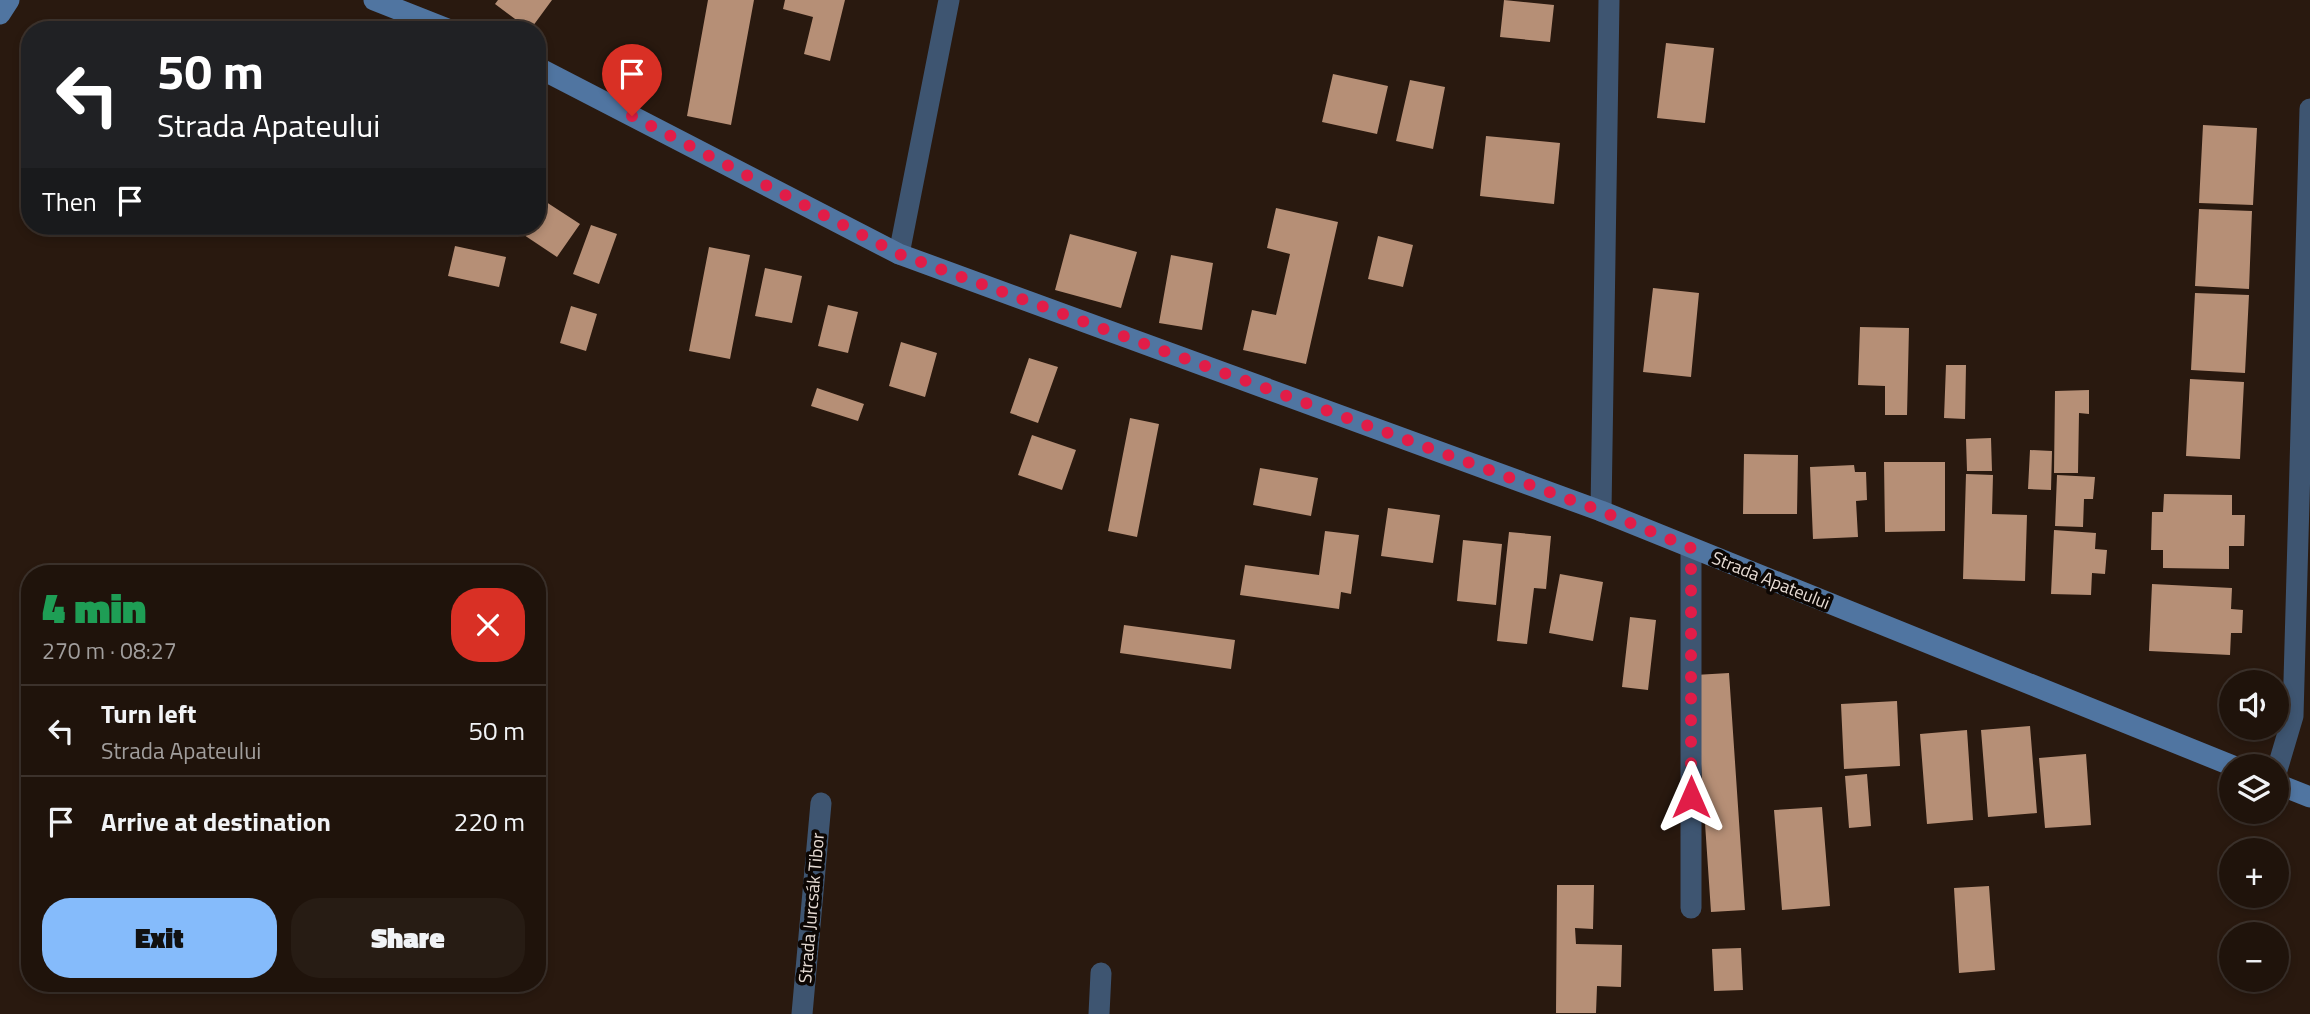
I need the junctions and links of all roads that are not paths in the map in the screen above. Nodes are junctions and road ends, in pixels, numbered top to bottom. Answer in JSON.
{"nodes":[{"id":1,"x":9,"y":0,"type":"edge"},
{"id":2,"x":374,"y":0,"type":"edge"},
{"id":3,"x":949,"y":0,"type":"edge"},
{"id":4,"x":1609,"y":0,"type":"edge"},
{"id":5,"x":0,"y":14,"type":"edge"},
{"id":6,"x":427,"y":21,"type":"edge"},
{"id":7,"x":546,"y":73,"type":"edge"},
{"id":8,"x":2310,"y":109,"type":"edge"},
{"id":9,"x":899,"y":254,"type":"junction"},
{"id":10,"x":1601,"y":511,"type":"junction"},
{"id":11,"x":1691,"y":548,"type":"junction"},
{"id":12,"x":2282,"y":754,"type":"edge"},
{"id":13,"x":2219,"y":760,"type":"edge"},
{"id":14,"x":2289,"y":789,"type":"edge"},
{"id":15,"x":2310,"y":797,"type":"edge"},
{"id":16,"x":821,"y":803,"type":"dead end"},
{"id":17,"x":1691,"y":908,"type":"dead end"},
{"id":18,"x":1101,"y":973,"type":"dead end"},
{"id":19,"x":802,"y":1014,"type":"edge"},
{"id":20,"x":1099,"y":1014,"type":"edge"}],
"edges":[{"from":1,"to":5,"type":"street"},
{"from":2,"to":6,"type":"street"},
{"from":3,"to":9,"type":"street"},
{"from":4,"to":10,"type":"street"},
{"from":7,"to":9,"type":"street","name":"Strada Apateului"},
{"from":8,"to":12,"type":"street"},
{"from":9,"to":10,"type":"street","name":"Strada Apateului"},
{"from":10,"to":11,"type":"street","name":"Strada Apateului"},
{"from":11,"to":13,"type":"street","name":"Strada Apateului"},
{"from":11,"to":17,"type":"street"},
{"from":14,"to":15,"type":"street"},
{"from":16,"to":19,"type":"street","name":"Strada Jurcsák Tibor"},
{"from":18,"to":20,"type":"street"}]}
